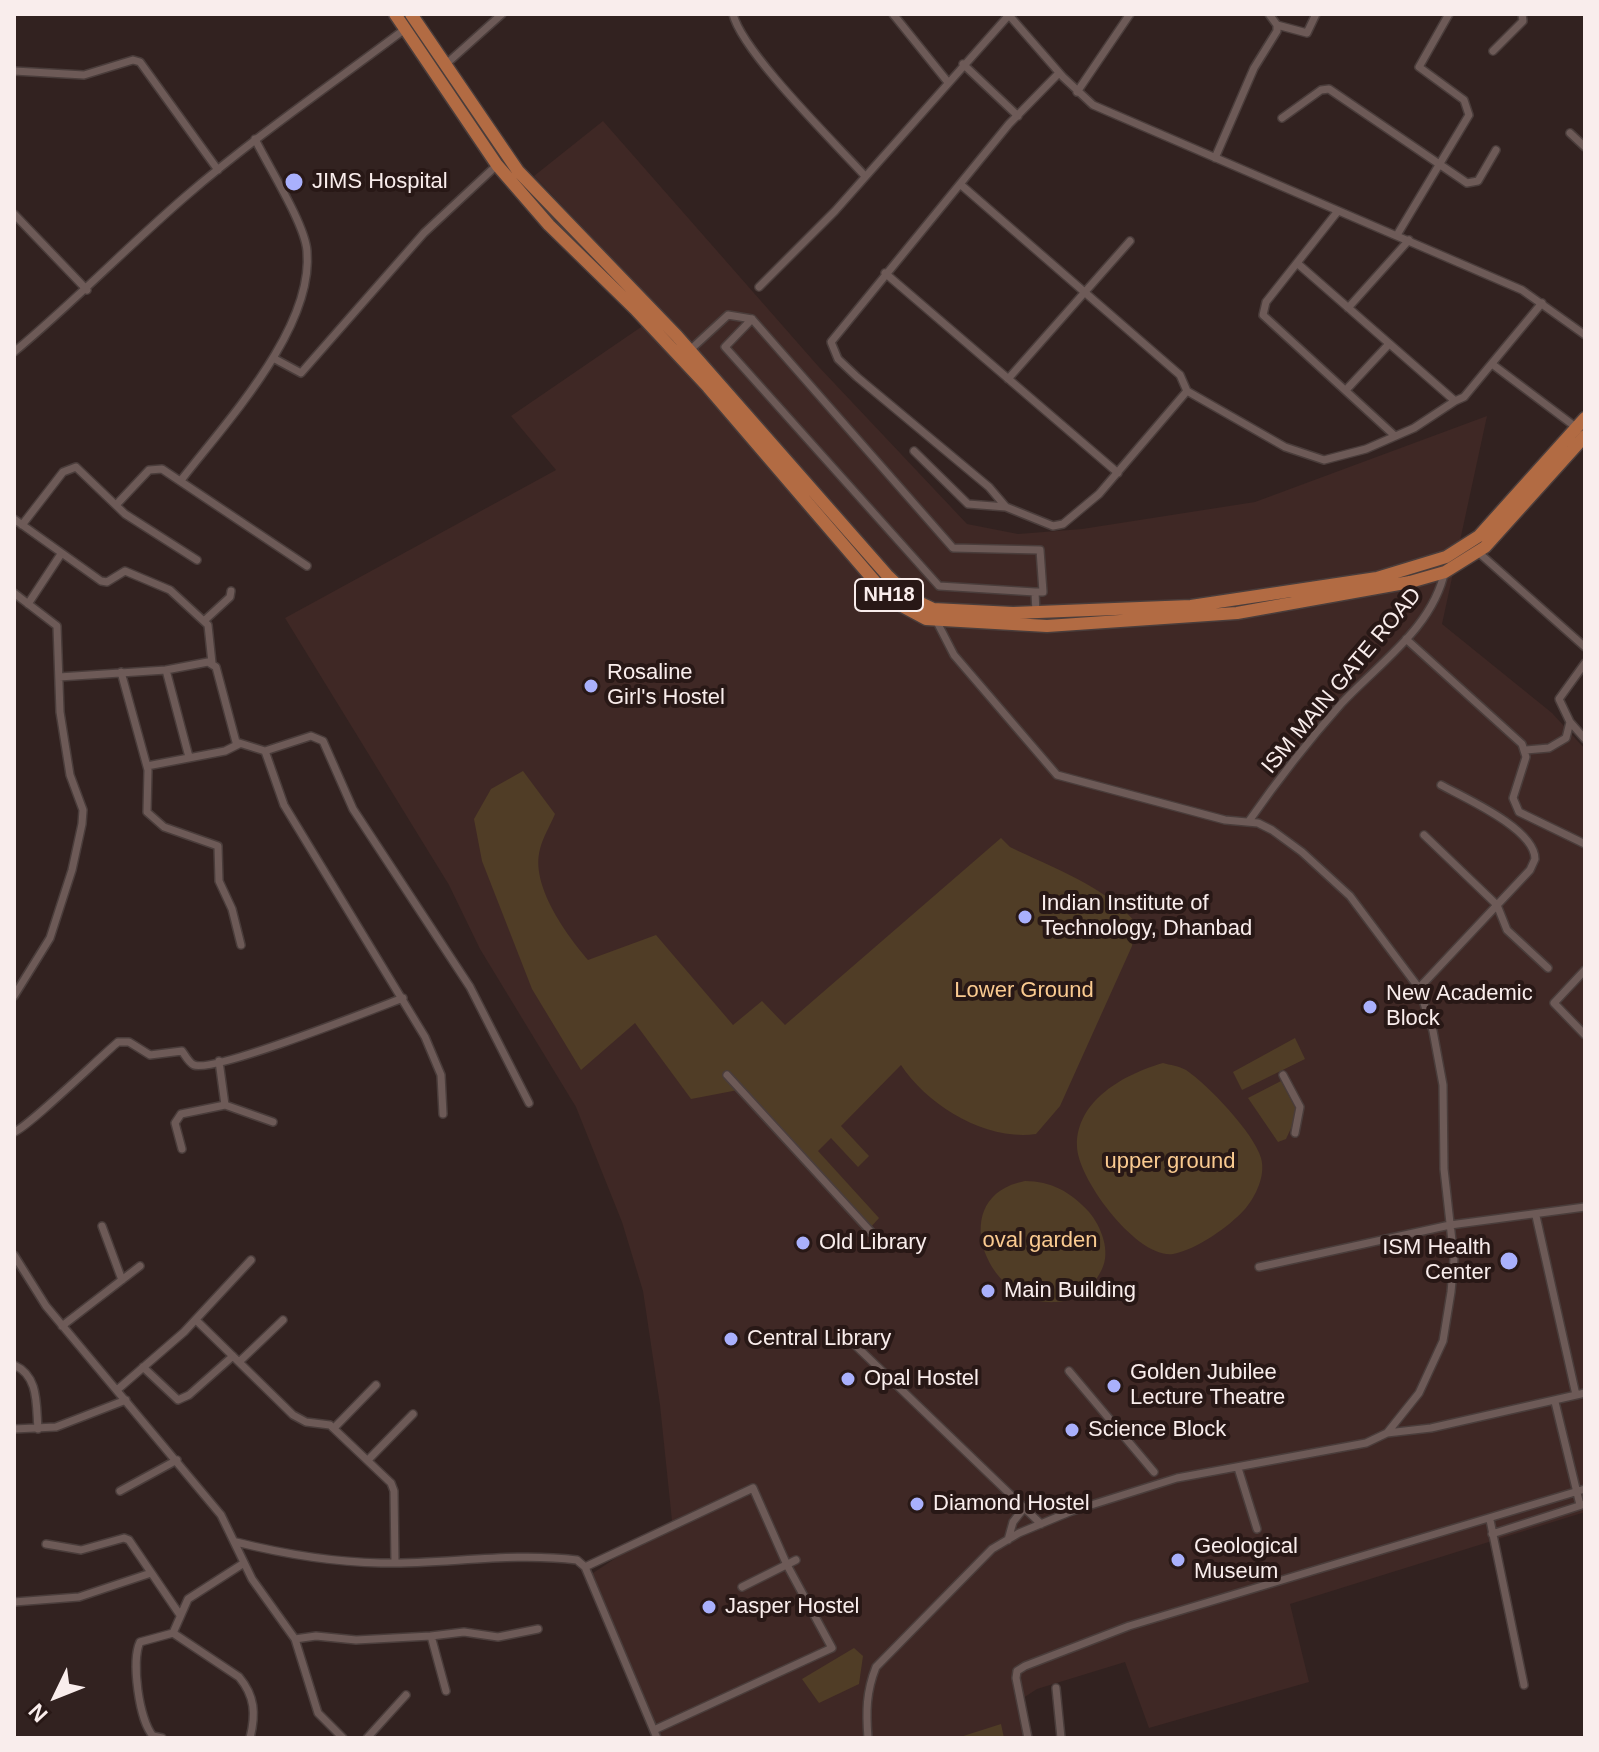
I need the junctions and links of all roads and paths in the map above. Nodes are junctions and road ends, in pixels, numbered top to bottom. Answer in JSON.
{"nodes":[{"id":1,"x":395,"y":14,"type":"edge"},
{"id":2,"x":411,"y":14,"type":"edge"},
{"id":3,"x":502,"y":14,"type":"edge"},
{"id":4,"x":733,"y":14,"type":"edge"},
{"id":5,"x":893,"y":14,"type":"edge"},
{"id":6,"x":1008,"y":14,"type":"edge"},
{"id":7,"x":1130,"y":14,"type":"edge"},
{"id":8,"x":1269,"y":14,"type":"edge"},
{"id":9,"x":1316,"y":14,"type":"edge"},
{"id":10,"x":1449,"y":14,"type":"edge"},
{"id":11,"x":1522,"y":14,"type":"edge"},
{"id":12,"x":1277,"y":25,"type":"junction"},
{"id":13,"x":405,"y":29,"type":"junction"},
{"id":14,"x":1493,"y":51,"type":"dead end"},
{"id":15,"x":963,"y":64,"type":"junction"},
{"id":16,"x":445,"y":65,"type":"junction"},
{"id":17,"x":14,"y":71,"type":"edge"},
{"id":18,"x":1059,"y":73,"type":"junction"},
{"id":19,"x":947,"y":81,"type":"junction"},
{"id":20,"x":1077,"y":92,"type":"junction"},
{"id":21,"x":1018,"y":116,"type":"junction"},
{"id":22,"x":1282,"y":118,"type":"dead end"},
{"id":23,"x":1570,"y":133,"type":"dead end"},
{"id":24,"x":255,"y":139,"type":"junction"},
{"id":25,"x":1585,"y":147,"type":"edge"},
{"id":26,"x":1496,"y":150,"type":"dead end"},
{"id":27,"x":1215,"y":158,"type":"junction"},
{"id":28,"x":497,"y":165,"type":"junction"},
{"id":29,"x":1438,"y":165,"type":"junction"},
{"id":30,"x":218,"y":170,"type":"junction"},
{"id":31,"x":865,"y":176,"type":"junction"},
{"id":32,"x":960,"y":184,"type":"junction"},
{"id":33,"x":1338,"y":211,"type":"junction"},
{"id":34,"x":14,"y":214,"type":"edge"},
{"id":35,"x":1397,"y":235,"type":"junction"},
{"id":36,"x":1409,"y":240,"type":"junction"},
{"id":37,"x":1130,"y":241,"type":"dead end"},
{"id":38,"x":1297,"y":263,"type":"junction"},
{"id":39,"x":885,"y":273,"type":"junction"},
{"id":40,"x":759,"y":287,"type":"dead end"},
{"id":41,"x":87,"y":290,"type":"junction"},
{"id":42,"x":1086,"y":291,"type":"junction"},
{"id":43,"x":1542,"y":303,"type":"junction"},
{"id":44,"x":1348,"y":308,"type":"junction"},
{"id":45,"x":752,"y":319,"type":"junction"},
{"id":46,"x":1585,"y":335,"type":"edge"},
{"id":47,"x":1389,"y":344,"type":"junction"},
{"id":48,"x":690,"y":350,"type":"junction"},
{"id":49,"x":14,"y":352,"type":"edge"},
{"id":50,"x":275,"y":359,"type":"junction"},
{"id":51,"x":1492,"y":364,"type":"junction"},
{"id":52,"x":1008,"y":379,"type":"junction"},
{"id":53,"x":1346,"y":390,"type":"junction"},
{"id":54,"x":1187,"y":391,"type":"junction"},
{"id":55,"x":1455,"y":401,"type":"junction"},
{"id":56,"x":1582,"y":427,"type":"edge"},
{"id":57,"x":1395,"y":436,"type":"junction"},
{"id":58,"x":914,"y":451,"type":"dead end"},
{"id":59,"x":1118,"y":473,"type":"junction"},
{"id":60,"x":182,"y":479,"type":"junction"},
{"id":61,"x":116,"y":505,"type":"junction"},
{"id":62,"x":1006,"y":507,"type":"junction"},
{"id":63,"x":14,"y":519,"type":"edge"},
{"id":64,"x":22,"y":525,"type":"junction"},
{"id":65,"x":1478,"y":552,"type":"junction"},
{"id":66,"x":61,"y":554,"type":"junction"},
{"id":67,"x":1446,"y":557,"type":"junction"},
{"id":68,"x":197,"y":560,"type":"dead end"},
{"id":69,"x":307,"y":566,"type":"dead end"},
{"id":70,"x":1445,"y":572,"type":"junction"},
{"id":71,"x":231,"y":591,"type":"dead end"},
{"id":72,"x":1035,"y":592,"type":"junction"},
{"id":73,"x":14,"y":593,"type":"edge"},
{"id":74,"x":28,"y":604,"type":"junction"},
{"id":75,"x":1036,"y":613,"type":"junction"},
{"id":76,"x":205,"y":620,"type":"junction"},
{"id":77,"x":937,"y":622,"type":"junction"},
{"id":78,"x":1406,"y":639,"type":"junction"},
{"id":79,"x":1585,"y":647,"type":"edge"},
{"id":80,"x":212,"y":663,"type":"junction"},
{"id":81,"x":1585,"y":664,"type":"edge"},
{"id":82,"x":166,"y":670,"type":"junction"},
{"id":83,"x":121,"y":672,"type":"junction"},
{"id":84,"x":59,"y":677,"type":"junction"},
{"id":85,"x":1570,"y":722,"type":"junction"},
{"id":86,"x":1585,"y":739,"type":"edge"},
{"id":87,"x":239,"y":744,"type":"junction"},
{"id":88,"x":1526,"y":750,"type":"junction"},
{"id":89,"x":265,"y":751,"type":"junction"},
{"id":90,"x":189,"y":757,"type":"junction"},
{"id":91,"x":147,"y":766,"type":"junction"},
{"id":92,"x":1441,"y":785,"type":"dead end"},
{"id":93,"x":1249,"y":821,"type":"junction"},
{"id":94,"x":1424,"y":835,"type":"dead end"},
{"id":95,"x":1585,"y":844,"type":"edge"},
{"id":96,"x":1497,"y":905,"type":"junction"},
{"id":97,"x":241,"y":945,"type":"dead end"},
{"id":98,"x":1548,"y":968,"type":"dead end"},
{"id":99,"x":1585,"y":970,"type":"edge"},
{"id":100,"x":1419,"y":988,"type":"junction"},
{"id":101,"x":14,"y":996,"type":"edge"},
{"id":102,"x":403,"y":998,"type":"junction"},
{"id":103,"x":1585,"y":1035,"type":"edge"},
{"id":104,"x":219,"y":1061,"type":"junction"},
{"id":105,"x":727,"y":1075,"type":"dead end"},
{"id":106,"x":1283,"y":1075,"type":"dead end"},
{"id":107,"x":529,"y":1103,"type":"dead end"},
{"id":108,"x":225,"y":1105,"type":"junction"},
{"id":109,"x":443,"y":1114,"type":"dead end"},
{"id":110,"x":273,"y":1122,"type":"dead end"},
{"id":111,"x":14,"y":1132,"type":"edge"},
{"id":112,"x":1295,"y":1133,"type":"dead end"},
{"id":113,"x":182,"y":1149,"type":"dead end"},
{"id":114,"x":1585,"y":1207,"type":"edge"},
{"id":115,"x":1536,"y":1216,"type":"junction"},
{"id":116,"x":1450,"y":1225,"type":"junction"},
{"id":117,"x":102,"y":1226,"type":"dead end"},
{"id":118,"x":883,"y":1245,"type":"dead end"},
{"id":119,"x":14,"y":1255,"type":"edge"},
{"id":120,"x":251,"y":1260,"type":"dead end"},
{"id":121,"x":140,"y":1266,"type":"dead end"},
{"id":122,"x":1259,"y":1267,"type":"dead end"},
{"id":123,"x":122,"y":1280,"type":"junction"},
{"id":124,"x":196,"y":1320,"type":"junction"},
{"id":125,"x":283,"y":1320,"type":"dead end"},
{"id":126,"x":62,"y":1326,"type":"junction"},
{"id":127,"x":856,"y":1346,"type":"dead end"},
{"id":128,"x":236,"y":1359,"type":"junction"},
{"id":129,"x":14,"y":1365,"type":"edge"},
{"id":130,"x":143,"y":1367,"type":"junction"},
{"id":131,"x":1069,"y":1371,"type":"dead end"},
{"id":132,"x":376,"y":1385,"type":"dead end"},
{"id":133,"x":117,"y":1390,"type":"junction"},
{"id":134,"x":1585,"y":1393,"type":"edge"},
{"id":135,"x":1576,"y":1395,"type":"junction"},
{"id":136,"x":126,"y":1400,"type":"junction"},
{"id":137,"x":1555,"y":1402,"type":"junction"},
{"id":138,"x":413,"y":1414,"type":"dead end"},
{"id":139,"x":334,"y":1428,"type":"junction"},
{"id":140,"x":14,"y":1429,"type":"edge"},
{"id":141,"x":38,"y":1429,"type":"junction"},
{"id":142,"x":1387,"y":1433,"type":"junction"},
{"id":143,"x":177,"y":1460,"type":"junction"},
{"id":144,"x":368,"y":1460,"type":"junction"},
{"id":145,"x":1238,"y":1468,"type":"junction"},
{"id":146,"x":1154,"y":1472,"type":"dead end"},
{"id":147,"x":1581,"y":1490,"type":"edge"},
{"id":148,"x":120,"y":1491,"type":"dead end"},
{"id":149,"x":1582,"y":1505,"type":"edge"},
{"id":150,"x":1024,"y":1508,"type":"junction"},
{"id":151,"x":1490,"y":1520,"type":"junction"},
{"id":152,"x":1041,"y":1524,"type":"junction"},
{"id":153,"x":1257,"y":1529,"type":"dead end"},
{"id":154,"x":1492,"y":1534,"type":"junction"},
{"id":155,"x":1008,"y":1540,"type":"junction"},
{"id":156,"x":236,"y":1542,"type":"junction"},
{"id":157,"x":46,"y":1544,"type":"dead end"},
{"id":158,"x":796,"y":1560,"type":"dead end"},
{"id":159,"x":395,"y":1562,"type":"junction"},
{"id":160,"x":244,"y":1563,"type":"junction"},
{"id":161,"x":787,"y":1565,"type":"junction"},
{"id":162,"x":585,"y":1567,"type":"junction"},
{"id":163,"x":148,"y":1574,"type":"junction"},
{"id":164,"x":742,"y":1587,"type":"dead end"},
{"id":165,"x":14,"y":1602,"type":"edge"},
{"id":166,"x":180,"y":1615,"type":"junction"},
{"id":167,"x":538,"y":1629,"type":"dead end"},
{"id":168,"x":173,"y":1633,"type":"junction"},
{"id":169,"x":431,"y":1636,"type":"junction"},
{"id":170,"x":295,"y":1639,"type":"junction"},
{"id":171,"x":1524,"y":1685,"type":"dead end"},
{"id":172,"x":1056,"y":1688,"type":"dead end"},
{"id":173,"x":446,"y":1691,"type":"dead end"},
{"id":174,"x":406,"y":1695,"type":"dead end"},
{"id":175,"x":656,"y":1734,"type":"edge"},
{"id":176,"x":162,"y":1738,"type":"edge"},
{"id":177,"x":250,"y":1738,"type":"edge"},
{"id":178,"x":343,"y":1738,"type":"edge"},
{"id":179,"x":367,"y":1738,"type":"edge"},
{"id":180,"x":868,"y":1738,"type":"edge"},
{"id":181,"x":1028,"y":1738,"type":"edge"},
{"id":182,"x":1061,"y":1738,"type":"edge"}],
"edges":[{"from":1,"to":13,"type":"highway","number":"NH18"},
{"from":2,"to":16,"type":"highway","number":"NH18"},
{"from":3,"to":16,"type":"street"},
{"from":4,"to":31,"type":"street"},
{"from":5,"to":19,"type":"street"},
{"from":6,"to":15,"type":"street"},
{"from":6,"to":18,"type":"street"},
{"from":7,"to":20,"type":"street"},
{"from":8,"to":12,"type":"street"},
{"from":9,"to":12,"type":"street"},
{"from":10,"to":29,"type":"street"},
{"from":11,"to":14,"type":"street"},
{"from":12,"to":27,"type":"street"},
{"from":13,"to":24,"type":"street"},
{"from":13,"to":28,"type":"highway","number":"NH18"},
{"from":15,"to":19,"type":"street"},
{"from":15,"to":21,"type":"street"},
{"from":16,"to":48,"type":"highway","number":"NH18"},
{"from":17,"to":30,"type":"street"},
{"from":18,"to":20,"type":"street"},
{"from":18,"to":21,"type":"street"},
{"from":19,"to":31,"type":"street"},
{"from":20,"to":27,"type":"street"},
{"from":21,"to":32,"type":"street"},
{"from":22,"to":29,"type":"street"},
{"from":23,"to":25,"type":"street"},
{"from":24,"to":30,"type":"street"},
{"from":24,"to":50,"type":"street"},
{"from":26,"to":29,"type":"street"},
{"from":27,"to":33,"type":"street"},
{"from":28,"to":50,"type":"street"},
{"from":28,"to":77,"type":"highway","number":"NH18"},
{"from":29,"to":35,"type":"street"},
{"from":30,"to":41,"type":"street"},
{"from":31,"to":40,"type":"street"},
{"from":32,"to":39,"type":"street"},
{"from":32,"to":42,"type":"street"},
{"from":33,"to":35,"type":"street"},
{"from":33,"to":38,"type":"street"},
{"from":34,"to":41,"type":"street"},
{"from":35,"to":36,"type":"street"},
{"from":36,"to":43,"type":"street"},
{"from":36,"to":44,"type":"street"},
{"from":37,"to":42,"type":"street"},
{"from":38,"to":44,"type":"street"},
{"from":38,"to":53,"type":"street"},
{"from":39,"to":52,"type":"street"},
{"from":39,"to":62,"type":"street"},
{"from":41,"to":49,"type":"street"},
{"from":42,"to":52,"type":"street"},
{"from":42,"to":54,"type":"street"},
{"from":43,"to":46,"type":"street"},
{"from":43,"to":51,"type":"street"},
{"from":44,"to":47,"type":"street"},
{"from":45,"to":48,"type":"street"},
{"from":45,"to":72,"type":"street"},
{"from":45,"to":72,"type":"street"},
{"from":47,"to":53,"type":"street"},
{"from":47,"to":55,"type":"street"},
{"from":48,"to":75,"type":"highway","number":"NH18"},
{"from":50,"to":60,"type":"street"},
{"from":51,"to":55,"type":"street"},
{"from":51,"to":56,"type":"street"},
{"from":52,"to":59,"type":"street"},
{"from":53,"to":57,"type":"street"},
{"from":54,"to":57,"type":"street"},
{"from":54,"to":59,"type":"street"},
{"from":55,"to":57,"type":"street"},
{"from":56,"to":65,"type":"highway","number":"NH18"},
{"from":56,"to":67,"type":"highway","number":"NH18"},
{"from":58,"to":62,"type":"street"},
{"from":59,"to":62,"type":"street"},
{"from":60,"to":61,"type":"street"},
{"from":60,"to":69,"type":"street"},
{"from":61,"to":64,"type":"street"},
{"from":61,"to":68,"type":"street"},
{"from":63,"to":64,"type":"street"},
{"from":64,"to":66,"type":"street"},
{"from":65,"to":70,"type":"highway","number":"NH18"},
{"from":65,"to":79,"type":"street"},
{"from":66,"to":74,"type":"street"},
{"from":66,"to":76,"type":"street"},
{"from":67,"to":70,"type":"street","name":"ISM MAIN GATE ROAD"},
{"from":67,"to":75,"type":"highway","number":"NH18"},
{"from":70,"to":77,"type":"highway","number":"NH18"},
{"from":70,"to":78,"type":"street","name":"ISM MAIN GATE ROAD"},
{"from":71,"to":76,"type":"street"},
{"from":72,"to":75,"type":"street"},
{"from":73,"to":74,"type":"street"},
{"from":74,"to":84,"type":"street"},
{"from":76,"to":80,"type":"street"},
{"from":77,"to":93,"type":"street"},
{"from":78,"to":88,"type":"street"},
{"from":78,"to":93,"type":"street","name":"ISM MAIN GATE ROAD"},
{"from":80,"to":82,"type":"street"},
{"from":80,"to":87,"type":"street"},
{"from":81,"to":85,"type":"street"},
{"from":82,"to":83,"type":"street"},
{"from":82,"to":90,"type":"street"},
{"from":83,"to":84,"type":"street"},
{"from":83,"to":91,"type":"street"},
{"from":84,"to":101,"type":"street"},
{"from":85,"to":86,"type":"street"},
{"from":85,"to":88,"type":"street"},
{"from":87,"to":89,"type":"street"},
{"from":87,"to":90,"type":"street"},
{"from":88,"to":95,"type":"street"},
{"from":89,"to":102,"type":"street"},
{"from":89,"to":107,"type":"street"},
{"from":90,"to":91,"type":"street"},
{"from":91,"to":97,"type":"street"},
{"from":92,"to":96,"type":"street"},
{"from":93,"to":100,"type":"street"},
{"from":94,"to":96,"type":"street"},
{"from":96,"to":98,"type":"street"},
{"from":96,"to":100,"type":"street"},
{"from":99,"to":103,"type":"street"},
{"from":100,"to":116,"type":"street"},
{"from":102,"to":104,"type":"street"},
{"from":102,"to":109,"type":"street"},
{"from":104,"to":108,"type":"street"},
{"from":104,"to":111,"type":"street"},
{"from":105,"to":118,"type":"street"},
{"from":106,"to":112,"type":"street"},
{"from":108,"to":110,"type":"street"},
{"from":108,"to":113,"type":"street"},
{"from":114,"to":115,"type":"street"},
{"from":115,"to":116,"type":"street"},
{"from":115,"to":135,"type":"street"},
{"from":116,"to":122,"type":"street"},
{"from":116,"to":142,"type":"street"},
{"from":117,"to":123,"type":"street"},
{"from":119,"to":126,"type":"street"},
{"from":120,"to":124,"type":"street"},
{"from":121,"to":123,"type":"street"},
{"from":123,"to":126,"type":"street"},
{"from":124,"to":128,"type":"street"},
{"from":124,"to":130,"type":"street"},
{"from":125,"to":128,"type":"street"},
{"from":126,"to":133,"type":"street"},
{"from":127,"to":150,"type":"street"},
{"from":128,"to":130,"type":"street"},
{"from":128,"to":139,"type":"street"},
{"from":129,"to":141,"type":"street"},
{"from":130,"to":133,"type":"street"},
{"from":131,"to":146,"type":"street"},
{"from":132,"to":139,"type":"street"},
{"from":133,"to":136,"type":"street"},
{"from":134,"to":135,"type":"street"},
{"from":135,"to":137,"type":"street"},
{"from":136,"to":141,"type":"street"},
{"from":136,"to":143,"type":"street"},
{"from":137,"to":142,"type":"street"},
{"from":137,"to":147,"type":"street"},
{"from":138,"to":144,"type":"street"},
{"from":139,"to":144,"type":"street"},
{"from":140,"to":141,"type":"street"},
{"from":142,"to":145,"type":"street"},
{"from":143,"to":148,"type":"street"},
{"from":143,"to":156,"type":"street"},
{"from":144,"to":159,"type":"street"},
{"from":145,"to":152,"type":"street"},
{"from":145,"to":153,"type":"street"},
{"from":147,"to":149,"type":"street"},
{"from":147,"to":151,"type":"street"},
{"from":149,"to":154,"type":"street"},
{"from":150,"to":152,"type":"street"},
{"from":150,"to":155,"type":"street"},
{"from":151,"to":154,"type":"street"},
{"from":151,"to":181,"type":"street"},
{"from":152,"to":155,"type":"street"},
{"from":154,"to":171,"type":"street"},
{"from":155,"to":180,"type":"street"},
{"from":156,"to":159,"type":"street"},
{"from":156,"to":160,"type":"street"},
{"from":157,"to":163,"type":"street"},
{"from":158,"to":161,"type":"street"},
{"from":159,"to":162,"type":"street"},
{"from":160,"to":166,"type":"street"},
{"from":160,"to":170,"type":"street"},
{"from":161,"to":162,"type":"street"},
{"from":161,"to":164,"type":"street"},
{"from":161,"to":175,"type":"street"},
{"from":162,"to":175,"type":"street"},
{"from":163,"to":165,"type":"street"},
{"from":163,"to":166,"type":"street"},
{"from":166,"to":168,"type":"street"},
{"from":167,"to":169,"type":"street"},
{"from":168,"to":176,"type":"street"},
{"from":168,"to":177,"type":"street"},
{"from":169,"to":170,"type":"street"},
{"from":169,"to":173,"type":"street"},
{"from":170,"to":178,"type":"street"},
{"from":172,"to":182,"type":"street"},
{"from":174,"to":179,"type":"street"}]}
